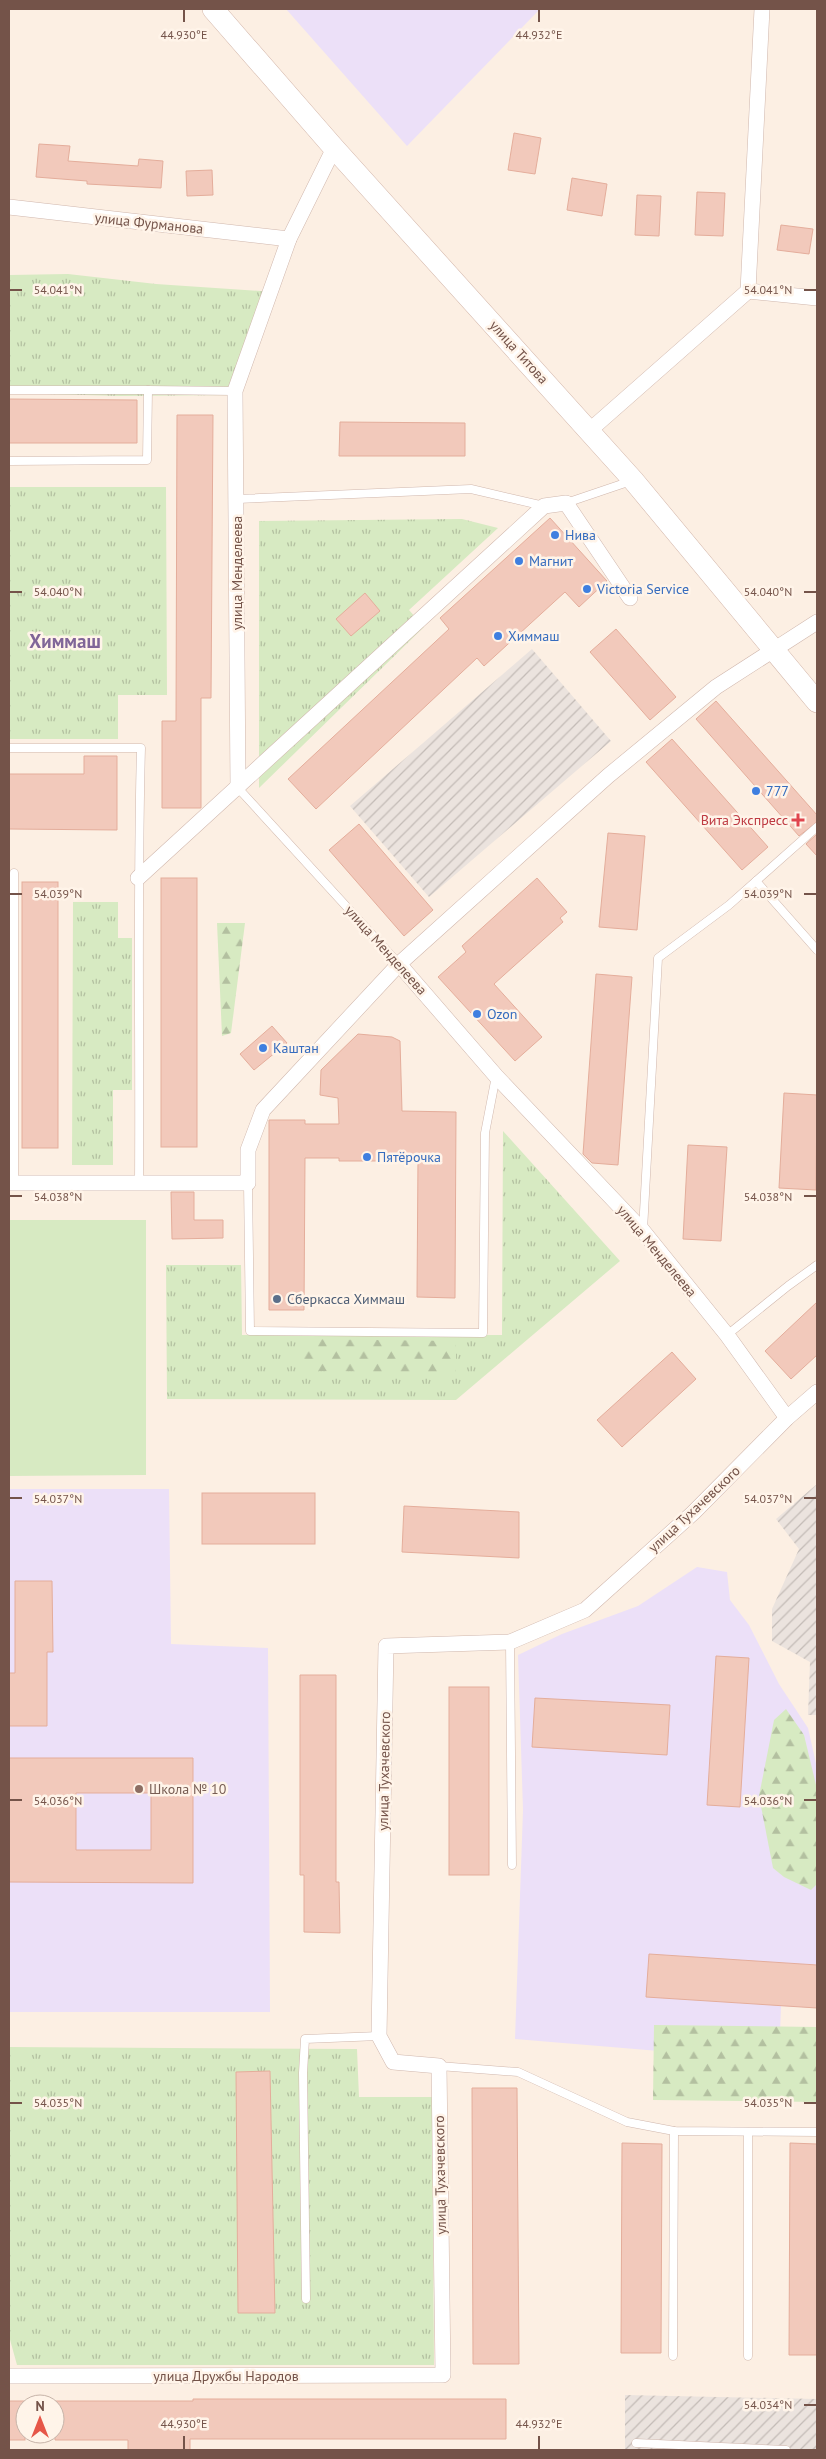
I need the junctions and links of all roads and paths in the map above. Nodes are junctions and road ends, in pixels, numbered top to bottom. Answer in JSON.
{"nodes":[{"id":1,"x":213,"y":9,"type":"edge"},
{"id":2,"x":762,"y":9,"type":"edge"},
{"id":3,"x":334,"y":148,"type":"junction"},
{"id":4,"x":9,"y":207,"type":"edge"},
{"id":5,"x":289,"y":239,"type":"junction"},
{"id":6,"x":748,"y":291,"type":"junction"},
{"id":7,"x":817,"y":298,"type":"edge"},
{"id":8,"x":9,"y":390,"type":"edge"},
{"id":9,"x":148,"y":390,"type":"junction"},
{"id":10,"x":235,"y":391,"type":"junction"},
{"id":11,"x":589,"y":431,"type":"junction"},
{"id":12,"x":9,"y":461,"type":"edge"},
{"id":13,"x":633,"y":480,"type":"junction"},
{"id":14,"x":237,"y":499,"type":"junction"},
{"id":15,"x":566,"y":502,"type":"junction"},
{"id":16,"x":544,"y":506,"type":"junction"},
{"id":17,"x":630,"y":598,"type":"dead end"},
{"id":18,"x":817,"y":622,"type":"edge"},
{"id":19,"x":773,"y":651,"type":"junction"},
{"id":20,"x":817,"y":702,"type":"edge"},
{"id":21,"x":9,"y":748,"type":"edge"},
{"id":22,"x":238,"y":788,"type":"junction"},
{"id":23,"x":817,"y":827,"type":"edge"},
{"id":24,"x":14,"y":873,"type":"dead end"},
{"id":25,"x":138,"y":878,"type":"junction"},
{"id":26,"x":756,"y":881,"type":"junction"},
{"id":27,"x":817,"y":950,"type":"edge"},
{"id":28,"x":399,"y":964,"type":"junction"},
{"id":29,"x":496,"y":1076,"type":"junction"},
{"id":30,"x":12,"y":1183,"type":"edge"},
{"id":31,"x":139,"y":1183,"type":"junction"},
{"id":32,"x":248,"y":1183,"type":"junction"},
{"id":33,"x":643,"y":1231,"type":"junction"},
{"id":34,"x":817,"y":1265,"type":"edge"},
{"id":35,"x":727,"y":1335,"type":"junction"},
{"id":36,"x":817,"y":1392,"type":"edge"},
{"id":37,"x":787,"y":1418,"type":"junction"},
{"id":38,"x":510,"y":1642,"type":"junction"},
{"id":39,"x":512,"y":1865,"type":"dead end"},
{"id":40,"x":380,"y":2036,"type":"junction"},
{"id":41,"x":439,"y":2066,"type":"junction"},
{"id":42,"x":674,"y":2131,"type":"junction"},
{"id":43,"x":748,"y":2132,"type":"junction"},
{"id":44,"x":817,"y":2132,"type":"edge"},
{"id":45,"x":306,"y":2299,"type":"dead end"},
{"id":46,"x":673,"y":2356,"type":"dead end"},
{"id":47,"x":748,"y":2356,"type":"dead end"},
{"id":48,"x":443,"y":2375,"type":"joint"},
{"id":49,"x":9,"y":2376,"type":"edge"},
{"id":50,"x":636,"y":2443,"type":"dead end"},
{"id":51,"x":786,"y":2450,"type":"edge"}],
"edges":[{"from":1,"to":3,"type":"street","name":"улица Титова"},
{"from":2,"to":6,"type":"street"},
{"from":3,"to":5,"type":"street","name":"улица Менделеева"},
{"from":3,"to":11,"type":"street","name":"улица Титова"},
{"from":4,"to":5,"type":"street","name":"улица Фурманова"},
{"from":5,"to":10,"type":"street","name":"улица Менделеева"},
{"from":6,"to":7,"type":"street"},
{"from":6,"to":11,"type":"street"},
{"from":8,"to":9,"type":"lane"},
{"from":9,"to":10,"type":"lane"},
{"from":9,"to":12,"type":"lane"},
{"from":10,"to":14,"type":"street","name":"улица Менделеева"},
{"from":11,"to":13,"type":"street","name":"улица Титова"},
{"from":13,"to":15,"type":"lane"},
{"from":13,"to":19,"type":"street","name":"улица Титова"},
{"from":14,"to":16,"type":"lane"},
{"from":14,"to":22,"type":"street","name":"улица Менделеева"},
{"from":15,"to":16,"type":"street"},
{"from":15,"to":17,"type":"street"},
{"from":16,"to":22,"type":"street"},
{"from":18,"to":19,"type":"street"},
{"from":19,"to":20,"type":"street","name":"улица Титова"},
{"from":19,"to":28,"type":"street"},
{"from":21,"to":25,"type":"lane"},
{"from":22,"to":25,"type":"street"},
{"from":22,"to":28,"type":"lane","name":"улица Менделеева"},
{"from":23,"to":26,"type":"lane"},
{"from":24,"to":30,"type":"lane"},
{"from":25,"to":31,"type":"lane"},
{"from":26,"to":27,"type":"lane"},
{"from":26,"to":33,"type":"lane"},
{"from":28,"to":29,"type":"street","name":"улица Менделеева"},
{"from":28,"to":32,"type":"street"},
{"from":29,"to":32,"type":"lane"},
{"from":29,"to":33,"type":"street","name":"улица Менделеева"},
{"from":30,"to":31,"type":"street"},
{"from":31,"to":32,"type":"street"},
{"from":33,"to":35,"type":"street","name":"улица Менделеева"},
{"from":34,"to":35,"type":"lane"},
{"from":35,"to":37,"type":"street","name":"улица Менделеева"},
{"from":36,"to":37,"type":"street","name":"улица Тухачевского"},
{"from":37,"to":38,"type":"street","name":"улица Тухачевского"},
{"from":38,"to":39,"type":"lane"},
{"from":38,"to":40,"type":"street","name":"улица Тухачевского"},
{"from":40,"to":41,"type":"street","name":"улица Тухачевского"},
{"from":40,"to":45,"type":"lane"},
{"from":41,"to":42,"type":"lane"},
{"from":41,"to":48,"type":"street","name":"улица Тухачевского"},
{"from":42,"to":43,"type":"lane"},
{"from":42,"to":46,"type":"lane"},
{"from":43,"to":44,"type":"lane"},
{"from":43,"to":47,"type":"lane"},
{"from":48,"to":49,"type":"street","name":"улица Дружбы Народов"},
{"from":50,"to":51,"type":"lane"}]}
